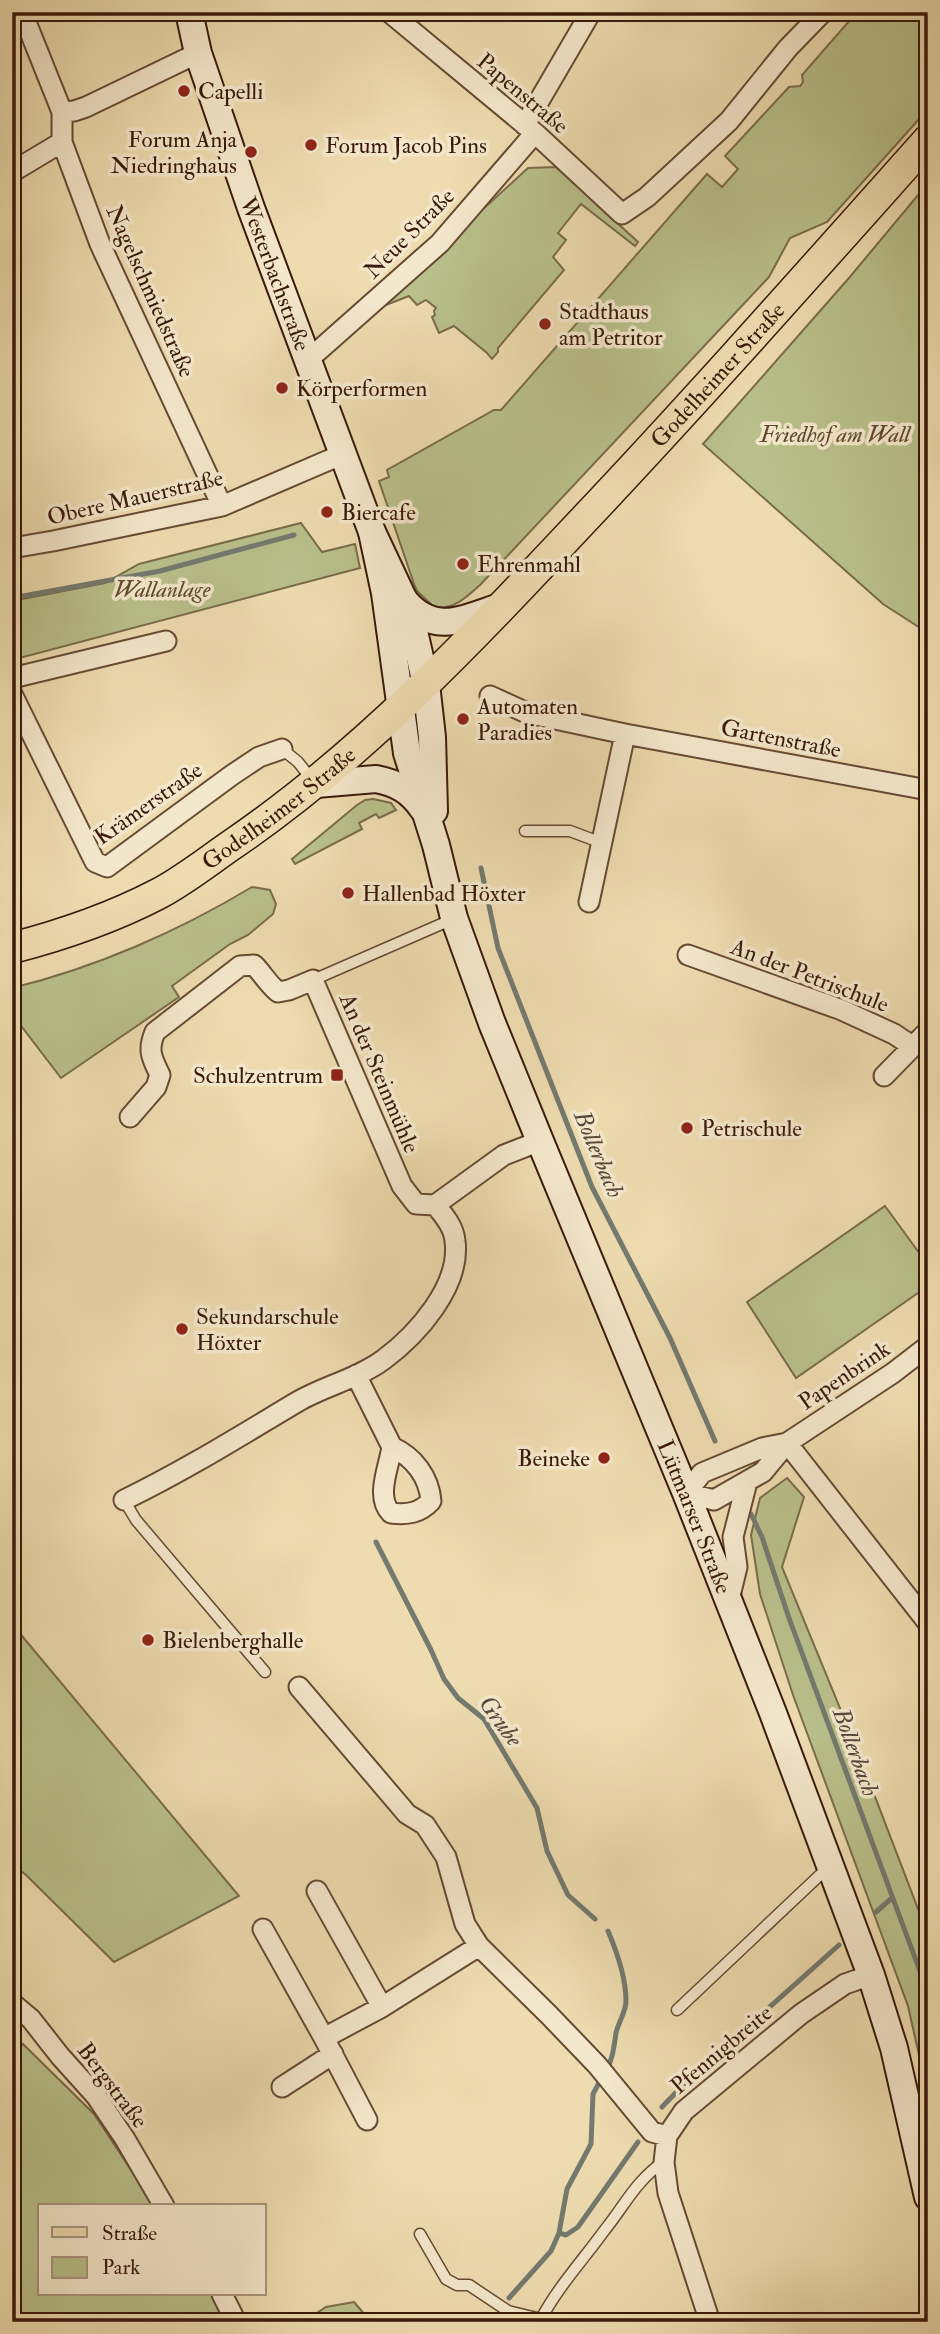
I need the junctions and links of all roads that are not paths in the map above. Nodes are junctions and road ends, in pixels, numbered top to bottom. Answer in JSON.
{"nodes":[{"id":1,"x":22,"y":12,"type":"edge"},
{"id":2,"x":189,"y":12,"type":"edge"},
{"id":3,"x":389,"y":12,"type":"edge"},
{"id":4,"x":591,"y":12,"type":"edge"},
{"id":5,"x":823,"y":12,"type":"edge"},
{"id":6,"x":198,"y":53,"type":"junction"},
{"id":7,"x":62,"y":111,"type":"junction"},
{"id":8,"x":530,"y":129,"type":"junction"},
{"id":9,"x":928,"y":140,"type":"edge"},
{"id":10,"x":62,"y":142,"type":"junction"},
{"id":11,"x":12,"y":172,"type":"edge"},
{"id":12,"x":308,"y":360,"type":"junction"},
{"id":13,"x":344,"y":454,"type":"junction"},
{"id":14,"x":222,"y":506,"type":"junction"},
{"id":15,"x":372,"y":532,"type":"junction"},
{"id":16,"x":13,"y":544,"type":"edge"},
{"id":17,"x":403,"y":598,"type":"junction"},
{"id":18,"x":503,"y":606,"type":"junction"},
{"id":19,"x":451,"y":622,"type":"joint"},
{"id":20,"x":166,"y":641,"type":"dead end"},
{"id":21,"x":12,"y":678,"type":"edge"},
{"id":22,"x":426,"y":684,"type":"junction"},
{"id":23,"x":12,"y":694,"type":"edge"},
{"id":24,"x":490,"y":696,"type":"dead end"},
{"id":25,"x":400,"y":708,"type":"junction"},
{"id":26,"x":625,"y":734,"type":"junction"},
{"id":27,"x":282,"y":750,"type":"joint"},
{"id":28,"x":316,"y":784,"type":"junction"},
{"id":29,"x":928,"y":790,"type":"edge"},
{"id":30,"x":424,"y":810,"type":"junction"},
{"id":31,"x":525,"y":831,"type":"dead end"},
{"id":32,"x":602,"y":842,"type":"junction"},
{"id":33,"x":436,"y":845,"type":"junction"},
{"id":34,"x":589,"y":902,"type":"dead end"},
{"id":35,"x":454,"y":918,"type":"junction"},
{"id":36,"x":15,"y":943,"type":"edge"},
{"id":37,"x":688,"y":955,"type":"dead end"},
{"id":38,"x":313,"y":980,"type":"junction"},
{"id":39,"x":928,"y":1031,"type":"edge"},
{"id":40,"x":912,"y":1046,"type":"junction"},
{"id":41,"x":884,"y":1076,"type":"dead end"},
{"id":42,"x":130,"y":1118,"type":"dead end"},
{"id":43,"x":540,"y":1141,"type":"junction"},
{"id":44,"x":435,"y":1205,"type":"junction"},
{"id":45,"x":928,"y":1346,"type":"edge"},
{"id":46,"x":356,"y":1375,"type":"junction"},
{"id":47,"x":787,"y":1443,"type":"junction"},
{"id":48,"x":392,"y":1447,"type":"dead end"},
{"id":49,"x":747,"y":1482,"type":"junction"},
{"id":50,"x":686,"y":1493,"type":"junction"},
{"id":51,"x":124,"y":1500,"type":"joint"},
{"id":52,"x":729,"y":1600,"type":"junction"},
{"id":53,"x":928,"y":1623,"type":"edge"},
{"id":54,"x":265,"y":1672,"type":"dead end"},
{"id":55,"x":299,"y":1687,"type":"dead end"},
{"id":56,"x":832,"y":1870,"type":"junction"},
{"id":57,"x":317,"y":1891,"type":"dead end"},
{"id":58,"x":263,"y":1929,"type":"dead end"},
{"id":59,"x":479,"y":1946,"type":"junction"},
{"id":60,"x":871,"y":1975,"type":"junction"},
{"id":61,"x":12,"y":2003,"type":"edge"},
{"id":62,"x":382,"y":2007,"type":"junction"},
{"id":63,"x":677,"y":2010,"type":"dead end"},
{"id":64,"x":328,"y":2046,"type":"junction"},
{"id":65,"x":282,"y":2087,"type":"dead end"},
{"id":66,"x":367,"y":2120,"type":"dead end"},
{"id":67,"x":667,"y":2136,"type":"junction"},
{"id":68,"x":664,"y":2162,"type":"junction"},
{"id":69,"x":928,"y":2197,"type":"edge"},
{"id":70,"x":163,"y":2204,"type":"edge"},
{"id":71,"x":420,"y":2234,"type":"dead end"},
{"id":72,"x":223,"y":2296,"type":"edge"},
{"id":73,"x":236,"y":2322,"type":"edge"},
{"id":74,"x":710,"y":2322,"type":"edge"}],
"edges":[{"from":1,"to":7,"type":"street","name":"Nagelschmiedstraße"},
{"from":2,"to":6,"type":"main road","name":"Westerbachstraße"},
{"from":3,"to":8,"type":"street","name":"Papenstraße"},
{"from":4,"to":8,"type":"street","name":"Neue Straße"},
{"from":5,"to":8,"type":"street","name":"Papenstraße"},
{"from":6,"to":7,"type":"street"},
{"from":6,"to":12,"type":"main road","name":"Westerbachstraße"},
{"from":7,"to":10,"type":"street","name":"Nagelschmiedstraße"},
{"from":8,"to":12,"type":"street","name":"Neue Straße"},
{"from":9,"to":18,"type":"main road","name":"Godelheimer Straße"},
{"from":10,"to":11,"type":"street"},
{"from":10,"to":14,"type":"street","name":"Nagelschmiedstraße"},
{"from":12,"to":13,"type":"main road","name":"Westerbachstraße"},
{"from":13,"to":14,"type":"street","name":"Obere Mauerstraße"},
{"from":13,"to":15,"type":"main road","name":"Westerbachstraße"},
{"from":14,"to":16,"type":"street","name":"Obere Mauerstraße"},
{"from":15,"to":17,"type":"main road","name":"Westerbachstraße"},
{"from":15,"to":25,"type":"main road","name":"Westerbachstraße"},
{"from":17,"to":19,"type":"main road","name":"Westerbachstraße"},
{"from":17,"to":22,"type":"main road","name":"Westerbachstraße"},
{"from":18,"to":19,"type":"main road","name":"Godelheimer Straße"},
{"from":18,"to":22,"type":"main road","name":"Godelheimer Straße"},
{"from":20,"to":21,"type":"street"},
{"from":22,"to":25,"type":"main road","name":"Godelheimer Straße"},
{"from":22,"to":33,"type":"main road","name":"Lütmarser Straße"},
{"from":23,"to":27,"type":"street","name":"Krämerstraße"},
{"from":24,"to":26,"type":"street","name":"Gartenstraße"},
{"from":25,"to":28,"type":"main road","name":"Godelheimer Straße"},
{"from":25,"to":30,"type":"main road","name":"Lütmarser Straße"},
{"from":26,"to":29,"type":"street","name":"Gartenstraße"},
{"from":26,"to":32,"type":"street"},
{"from":27,"to":28,"type":"lane"},
{"from":28,"to":30,"type":"main road"},
{"from":28,"to":36,"type":"main road","name":"Godelheimer Straße"},
{"from":30,"to":33,"type":"main road","name":"Lütmarser Straße"},
{"from":31,"to":32,"type":"lane"},
{"from":32,"to":34,"type":"street"},
{"from":33,"to":35,"type":"main road","name":"Lütmarser Straße"},
{"from":35,"to":38,"type":"lane"},
{"from":35,"to":43,"type":"main road","name":"Lütmarser Straße"},
{"from":37,"to":40,"type":"street","name":"An der Petrischule"},
{"from":38,"to":42,"type":"street","name":"An der Steinmühle"},
{"from":38,"to":44,"type":"street","name":"An der Steinmühle"},
{"from":39,"to":40,"type":"street"},
{"from":40,"to":41,"type":"street"},
{"from":43,"to":44,"type":"street"},
{"from":43,"to":50,"type":"main road","name":"Lütmarser Straße"},
{"from":44,"to":46,"type":"street"},
{"from":45,"to":47,"type":"street","name":"Papenbrink"},
{"from":46,"to":48,"type":"street"},
{"from":46,"to":51,"type":"street"},
{"from":47,"to":49,"type":"street","name":"Papenbrink"},
{"from":47,"to":50,"type":"street","name":"Papenbrink"},
{"from":47,"to":53,"type":"street"},
{"from":49,"to":50,"type":"street","name":"Papenbrink"},
{"from":49,"to":52,"type":"street"},
{"from":50,"to":52,"type":"main road","name":"Lütmarser Straße"},
{"from":51,"to":54,"type":"lane"},
{"from":52,"to":56,"type":"main road","name":"Lütmarser Straße"},
{"from":55,"to":59,"type":"street"},
{"from":56,"to":60,"type":"main road","name":"Lütmarser Straße"},
{"from":56,"to":63,"type":"lane"},
{"from":57,"to":62,"type":"street"},
{"from":58,"to":64,"type":"street"},
{"from":59,"to":62,"type":"street"},
{"from":59,"to":67,"type":"street"},
{"from":60,"to":67,"type":"street","name":"Pfennigbreite"},
{"from":60,"to":69,"type":"main road","name":"Lütmarser Straße"},
{"from":61,"to":70,"type":"street","name":"Bergstraße"},
{"from":62,"to":64,"type":"street"},
{"from":64,"to":65,"type":"street"},
{"from":64,"to":66,"type":"street"},
{"from":67,"to":68,"type":"street"},
{"from":68,"to":71,"type":"lane"},
{"from":68,"to":74,"type":"street"},
{"from":72,"to":73,"type":"street"}]}
